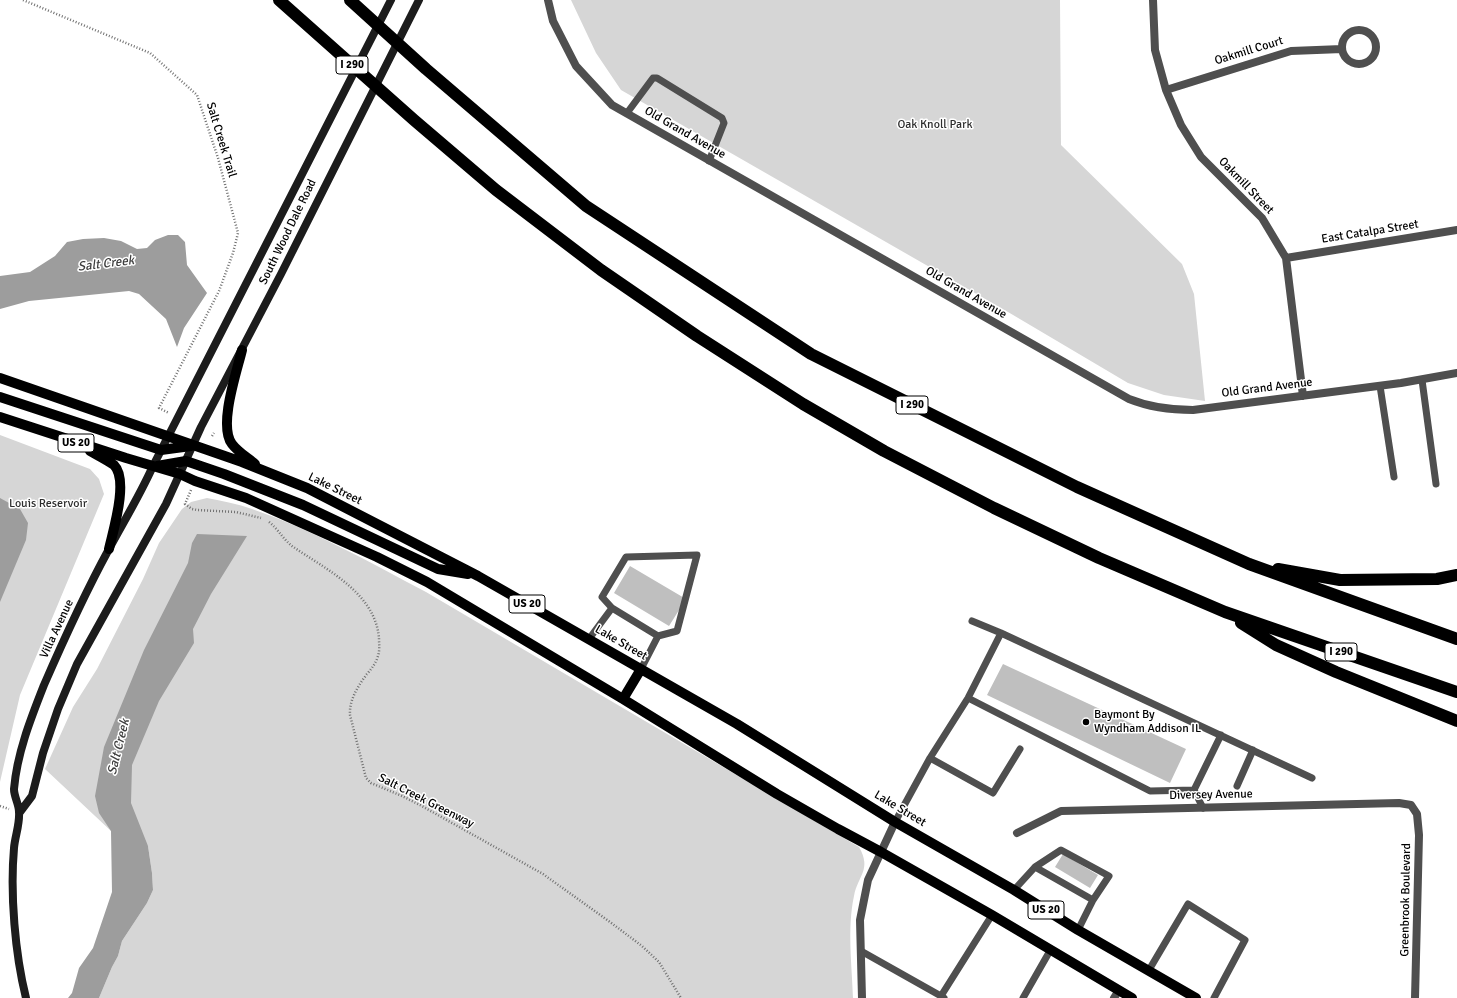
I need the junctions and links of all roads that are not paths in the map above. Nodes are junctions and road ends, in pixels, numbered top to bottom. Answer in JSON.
{"nodes":[{"id":1,"x":279,"y":0,"type":"edge"},
{"id":2,"x":350,"y":0,"type":"edge"},
{"id":3,"x":391,"y":0,"type":"edge"},
{"id":4,"x":419,"y":0,"type":"edge"},
{"id":5,"x":548,"y":0,"type":"edge"},
{"id":6,"x":1153,"y":0,"type":"edge"},
{"id":7,"x":1342,"y":49,"type":"junction"},
{"id":8,"x":1166,"y":90,"type":"junction"},
{"id":9,"x":627,"y":113,"type":"junction"},
{"id":10,"x":709,"y":161,"type":"junction"},
{"id":11,"x":1457,"y":230,"type":"edge"},
{"id":12,"x":1286,"y":258,"type":"junction"},
{"id":13,"x":242,"y":350,"type":"junction"},
{"id":14,"x":1457,"y":373,"type":"edge"},
{"id":15,"x":0,"y":378,"type":"edge"},
{"id":16,"x":1422,"y":380,"type":"junction"},
{"id":17,"x":1380,"y":386,"type":"junction"},
{"id":18,"x":1302,"y":396,"type":"junction"},
{"id":19,"x":0,"y":397,"type":"edge"},
{"id":20,"x":0,"y":417,"type":"edge"},
{"id":21,"x":168,"y":436,"type":"junction"},
{"id":22,"x":61,"y":438,"type":"junction"},
{"id":23,"x":193,"y":445,"type":"junction"},
{"id":24,"x":161,"y":450,"type":"junction"},
{"id":25,"x":186,"y":461,"type":"junction"},
{"id":26,"x":153,"y":466,"type":"junction"},
{"id":27,"x":261,"y":470,"type":"junction"},
{"id":28,"x":180,"y":474,"type":"junction"},
{"id":29,"x":1394,"y":477,"type":"dead end"},
{"id":30,"x":1436,"y":484,"type":"dead end"},
{"id":31,"x":109,"y":549,"type":"junction"},
{"id":32,"x":1249,"y":564,"type":"junction"},
{"id":33,"x":1457,"y":574,"type":"edge"},
{"id":34,"x":478,"y":576,"type":"junction"},
{"id":35,"x":612,"y":608,"type":"junction"},
{"id":36,"x":1224,"y":612,"type":"junction"},
{"id":37,"x":972,"y":621,"type":"dead end"},
{"id":38,"x":1001,"y":633,"type":"junction"},
{"id":39,"x":658,"y":636,"type":"junction"},
{"id":40,"x":589,"y":639,"type":"junction"},
{"id":41,"x":1457,"y":639,"type":"edge"},
{"id":42,"x":642,"y":669,"type":"junction"},
{"id":43,"x":1457,"y":692,"type":"edge"},
{"id":44,"x":622,"y":698,"type":"junction"},
{"id":45,"x":968,"y":698,"type":"junction"},
{"id":46,"x":1457,"y":720,"type":"edge"},
{"id":47,"x":1221,"y":736,"type":"junction"},
{"id":48,"x":1020,"y":749,"type":"dead end"},
{"id":49,"x":1253,"y":750,"type":"junction"},
{"id":50,"x":930,"y":758,"type":"junction"},
{"id":51,"x":1312,"y":778,"type":"dead end"},
{"id":52,"x":1237,"y":786,"type":"dead end"},
{"id":53,"x":1194,"y":790,"type":"junction"},
{"id":54,"x":1411,"y":805,"type":"joint"},
{"id":55,"x":1203,"y":808,"type":"junction"},
{"id":56,"x":20,"y":812,"type":"junction"},
{"id":57,"x":895,"y":822,"type":"junction"},
{"id":58,"x":1016,"y":833,"type":"dead end"},
{"id":59,"x":881,"y":852,"type":"junction"},
{"id":60,"x":1035,"y":867,"type":"junction"},
{"id":61,"x":1014,"y":890,"type":"junction"},
{"id":62,"x":1093,"y":900,"type":"junction"},
{"id":63,"x":992,"y":915,"type":"junction"},
{"id":64,"x":1078,"y":930,"type":"junction"},
{"id":65,"x":1051,"y":949,"type":"junction"},
{"id":66,"x":861,"y":951,"type":"junction"},
{"id":67,"x":1149,"y":970,"type":"junction"},
{"id":68,"x":1117,"y":994,"type":"edge"},
{"id":69,"x":943,"y":997,"type":"edge"},
{"id":70,"x":26,"y":998,"type":"edge"},
{"id":71,"x":862,"y":998,"type":"edge"},
{"id":72,"x":1023,"y":998,"type":"edge"},
{"id":73,"x":1132,"y":998,"type":"edge"},
{"id":74,"x":1196,"y":998,"type":"edge"},
{"id":75,"x":1214,"y":998,"type":"edge"},
{"id":76,"x":1417,"y":998,"type":"edge"}],
"edges":[{"from":1,"to":36,"type":"highway","number":"I 290"},
{"from":2,"to":32,"type":"highway","number":"I 290"},
{"from":3,"to":21,"type":"main road","name":"South Wood Dale Road"},
{"from":4,"to":13,"type":"main road","name":"South Wood Dale Road"},
{"from":5,"to":9,"type":"street","name":"Old Grand Avenue"},
{"from":6,"to":8,"type":"street","name":"Oakmill Street"},
{"from":7,"to":7,"type":"street"},
{"from":7,"to":8,"type":"street","name":"Oakmill Court"},
{"from":8,"to":12,"type":"street","name":"Oakmill Street"},
{"from":9,"to":10,"type":"street","name":"Old Grand Avenue"},
{"from":9,"to":10,"type":"lane"},
{"from":10,"to":18,"type":"street","name":"Old Grand Avenue"},
{"from":11,"to":12,"type":"street","name":"East Catalpa Street"},
{"from":12,"to":18,"type":"street","name":"Oakmill Street"},
{"from":13,"to":23,"type":"main road","name":"South Wood Dale Road"},
{"from":13,"to":27,"type":"main road"},
{"from":14,"to":16,"type":"street","name":"Old Grand Avenue"},
{"from":15,"to":21,"type":"main road","name":"Lake Street","number":"US 20"},
{"from":16,"to":17,"type":"street","name":"Old Grand Avenue"},
{"from":16,"to":30,"type":"lane"},
{"from":17,"to":18,"type":"street","name":"Old Grand Avenue"},
{"from":17,"to":29,"type":"lane"},
{"from":19,"to":24,"type":"main road"},
{"from":20,"to":22,"type":"main road","number":"US 20"},
{"from":21,"to":23,"type":"main road","name":"Lake Street","number":"US 20"},
{"from":21,"to":24,"type":"main road","name":"South Wood Dale Road"},
{"from":22,"to":26,"type":"main road","number":"US 20"},
{"from":22,"to":31,"type":"main road"},
{"from":23,"to":24,"type":"main road"},
{"from":23,"to":25,"type":"main road","name":"South Wood Dale Road"},
{"from":23,"to":27,"type":"main road","name":"Lake Street","number":"US 20"},
{"from":24,"to":26,"type":"main road","name":"South Wood Dale Road"},
{"from":25,"to":26,"type":"main road"},
{"from":25,"to":28,"type":"main road","name":"South Wood Dale Road"},
{"from":25,"to":34,"type":"main road"},
{"from":26,"to":28,"type":"main road","number":"US 20"},
{"from":26,"to":31,"type":"main road","name":"Villa Avenue"},
{"from":27,"to":34,"type":"main road","name":"Lake Street","number":"US 20"},
{"from":28,"to":44,"type":"main road","number":"US 20"},
{"from":28,"to":56,"type":"main road","name":"Villa Avenue"},
{"from":31,"to":56,"type":"main road","name":"Villa Avenue"},
{"from":32,"to":33,"type":"highway"},
{"from":32,"to":41,"type":"highway","number":"I 290"},
{"from":34,"to":40,"type":"main road","name":"Lake Street","number":"US 20"},
{"from":35,"to":39,"type":"lane"},
{"from":35,"to":39,"type":"lane"},
{"from":35,"to":40,"type":"lane"},
{"from":36,"to":43,"type":"highway","number":"I 290"},
{"from":36,"to":46,"type":"highway"},
{"from":37,"to":38,"type":"lane"},
{"from":38,"to":45,"type":"lane"},
{"from":38,"to":47,"type":"lane"},
{"from":39,"to":42,"type":"lane"},
{"from":40,"to":42,"type":"main road","name":"Lake Street","number":"US 20"},
{"from":42,"to":44,"type":"main road"},
{"from":42,"to":57,"type":"main road","name":"Lake Street","number":"US 20"},
{"from":44,"to":59,"type":"main road","number":"US 20"},
{"from":45,"to":50,"type":"lane"},
{"from":45,"to":53,"type":"lane"},
{"from":47,"to":49,"type":"lane"},
{"from":47,"to":53,"type":"lane"},
{"from":48,"to":50,"type":"lane"},
{"from":49,"to":51,"type":"lane"},
{"from":49,"to":52,"type":"lane"},
{"from":50,"to":57,"type":"lane"},
{"from":53,"to":55,"type":"lane"},
{"from":54,"to":55,"type":"street","name":"Diversey Avenue"},
{"from":54,"to":76,"type":"street","name":"Greenbrook Boulevard"},
{"from":55,"to":58,"type":"street","name":"Diversey Avenue"},
{"from":56,"to":70,"type":"main road","name":"Villa Avenue"},
{"from":57,"to":59,"type":"street"},
{"from":57,"to":61,"type":"main road","name":"Lake Street","number":"US 20"},
{"from":59,"to":63,"type":"main road","number":"US 20"},
{"from":59,"to":66,"type":"street"},
{"from":60,"to":61,"type":"lane"},
{"from":60,"to":62,"type":"lane"},
{"from":60,"to":62,"type":"lane"},
{"from":61,"to":64,"type":"main road","name":"Lake Street","number":"US 20"},
{"from":62,"to":64,"type":"lane"},
{"from":63,"to":65,"type":"main road","number":"US 20"},
{"from":63,"to":69,"type":"lane"},
{"from":64,"to":67,"type":"main road","name":"Lake Street","number":"US 20"},
{"from":65,"to":68,"type":"main road","number":"US 20"},
{"from":65,"to":72,"type":"lane"},
{"from":66,"to":69,"type":"lane"},
{"from":66,"to":71,"type":"street"},
{"from":67,"to":74,"type":"main road","name":"Lake Street","number":"US 20"},
{"from":67,"to":75,"type":"lane"},
{"from":68,"to":73,"type":"main road","number":"US 20"}]}
